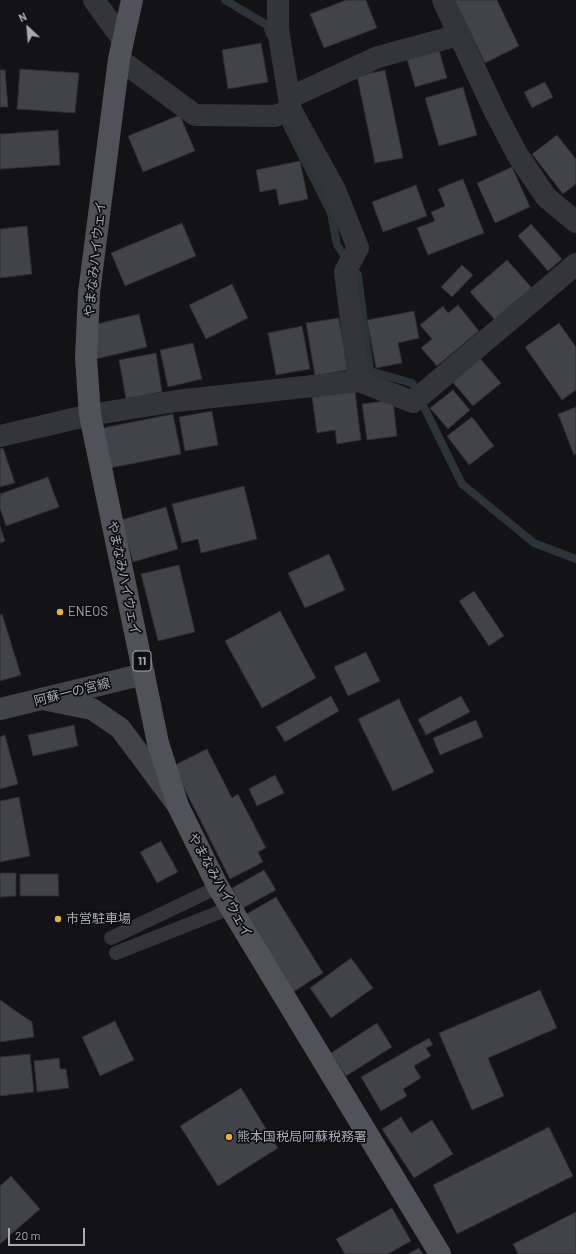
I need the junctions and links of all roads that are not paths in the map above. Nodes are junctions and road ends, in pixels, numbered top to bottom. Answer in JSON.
{"nodes":[{"id":1,"x":94,"y":0,"type":"edge"},
{"id":2,"x":132,"y":0,"type":"edge"},
{"id":3,"x":278,"y":0,"type":"edge"},
{"id":4,"x":443,"y":0,"type":"edge"},
{"id":5,"x":459,"y":35,"type":"junction"},
{"id":6,"x":121,"y":50,"type":"junction"},
{"id":7,"x":291,"y":104,"type":"junction"},
{"id":8,"x":576,"y":222,"type":"edge"},
{"id":9,"x":576,"y":264,"type":"edge"},
{"id":10,"x":359,"y":381,"type":"junction"},
{"id":11,"x":90,"y":415,"type":"junction"},
{"id":12,"x":0,"y":436,"type":"edge"},
{"id":13,"x":144,"y":674,"type":"junction"},
{"id":14,"x":42,"y":699,"type":"junction"},
{"id":15,"x":0,"y":709,"type":"edge"},
{"id":16,"x":178,"y":806,"type":"junction"},
{"id":17,"x":218,"y":887,"type":"junction"},
{"id":18,"x":230,"y":908,"type":"junction"},
{"id":19,"x":111,"y":938,"type":"dead end"},
{"id":20,"x":116,"y":953,"type":"dead end"},
{"id":21,"x":440,"y":1254,"type":"edge"}],
"edges":[{"from":1,"to":6,"type":"street"},
{"from":2,"to":6,"type":"main road","name":"やまなみハイウェイ","number":"11"},
{"from":3,"to":7,"type":"street"},
{"from":4,"to":5,"type":"street"},
{"from":5,"to":7,"type":"street"},
{"from":5,"to":8,"type":"street"},
{"from":6,"to":7,"type":"street"},
{"from":6,"to":11,"type":"main road","name":"やまなみハイウェイ","number":"11"},
{"from":7,"to":10,"type":"street"},
{"from":9,"to":10,"type":"street"},
{"from":10,"to":11,"type":"street"},
{"from":11,"to":12,"type":"street"},
{"from":11,"to":13,"type":"main road","name":"やまなみハイウェイ","number":"11"},
{"from":13,"to":14,"type":"main road","name":"阿蘇一の宮線"},
{"from":13,"to":16,"type":"main road","name":"やまなみハイウェイ","number":"11"},
{"from":14,"to":15,"type":"main road","name":"阿蘇一の宮線"},
{"from":14,"to":16,"type":"main road"},
{"from":16,"to":17,"type":"main road","name":"やまなみハイウェイ","number":"11"},
{"from":17,"to":18,"type":"main road","name":"やまなみハイウェイ","number":"11"},
{"from":17,"to":19,"type":"lane"},
{"from":18,"to":20,"type":"lane"},
{"from":18,"to":21,"type":"main road","name":"やまなみハイウェイ","number":"11"}]}
